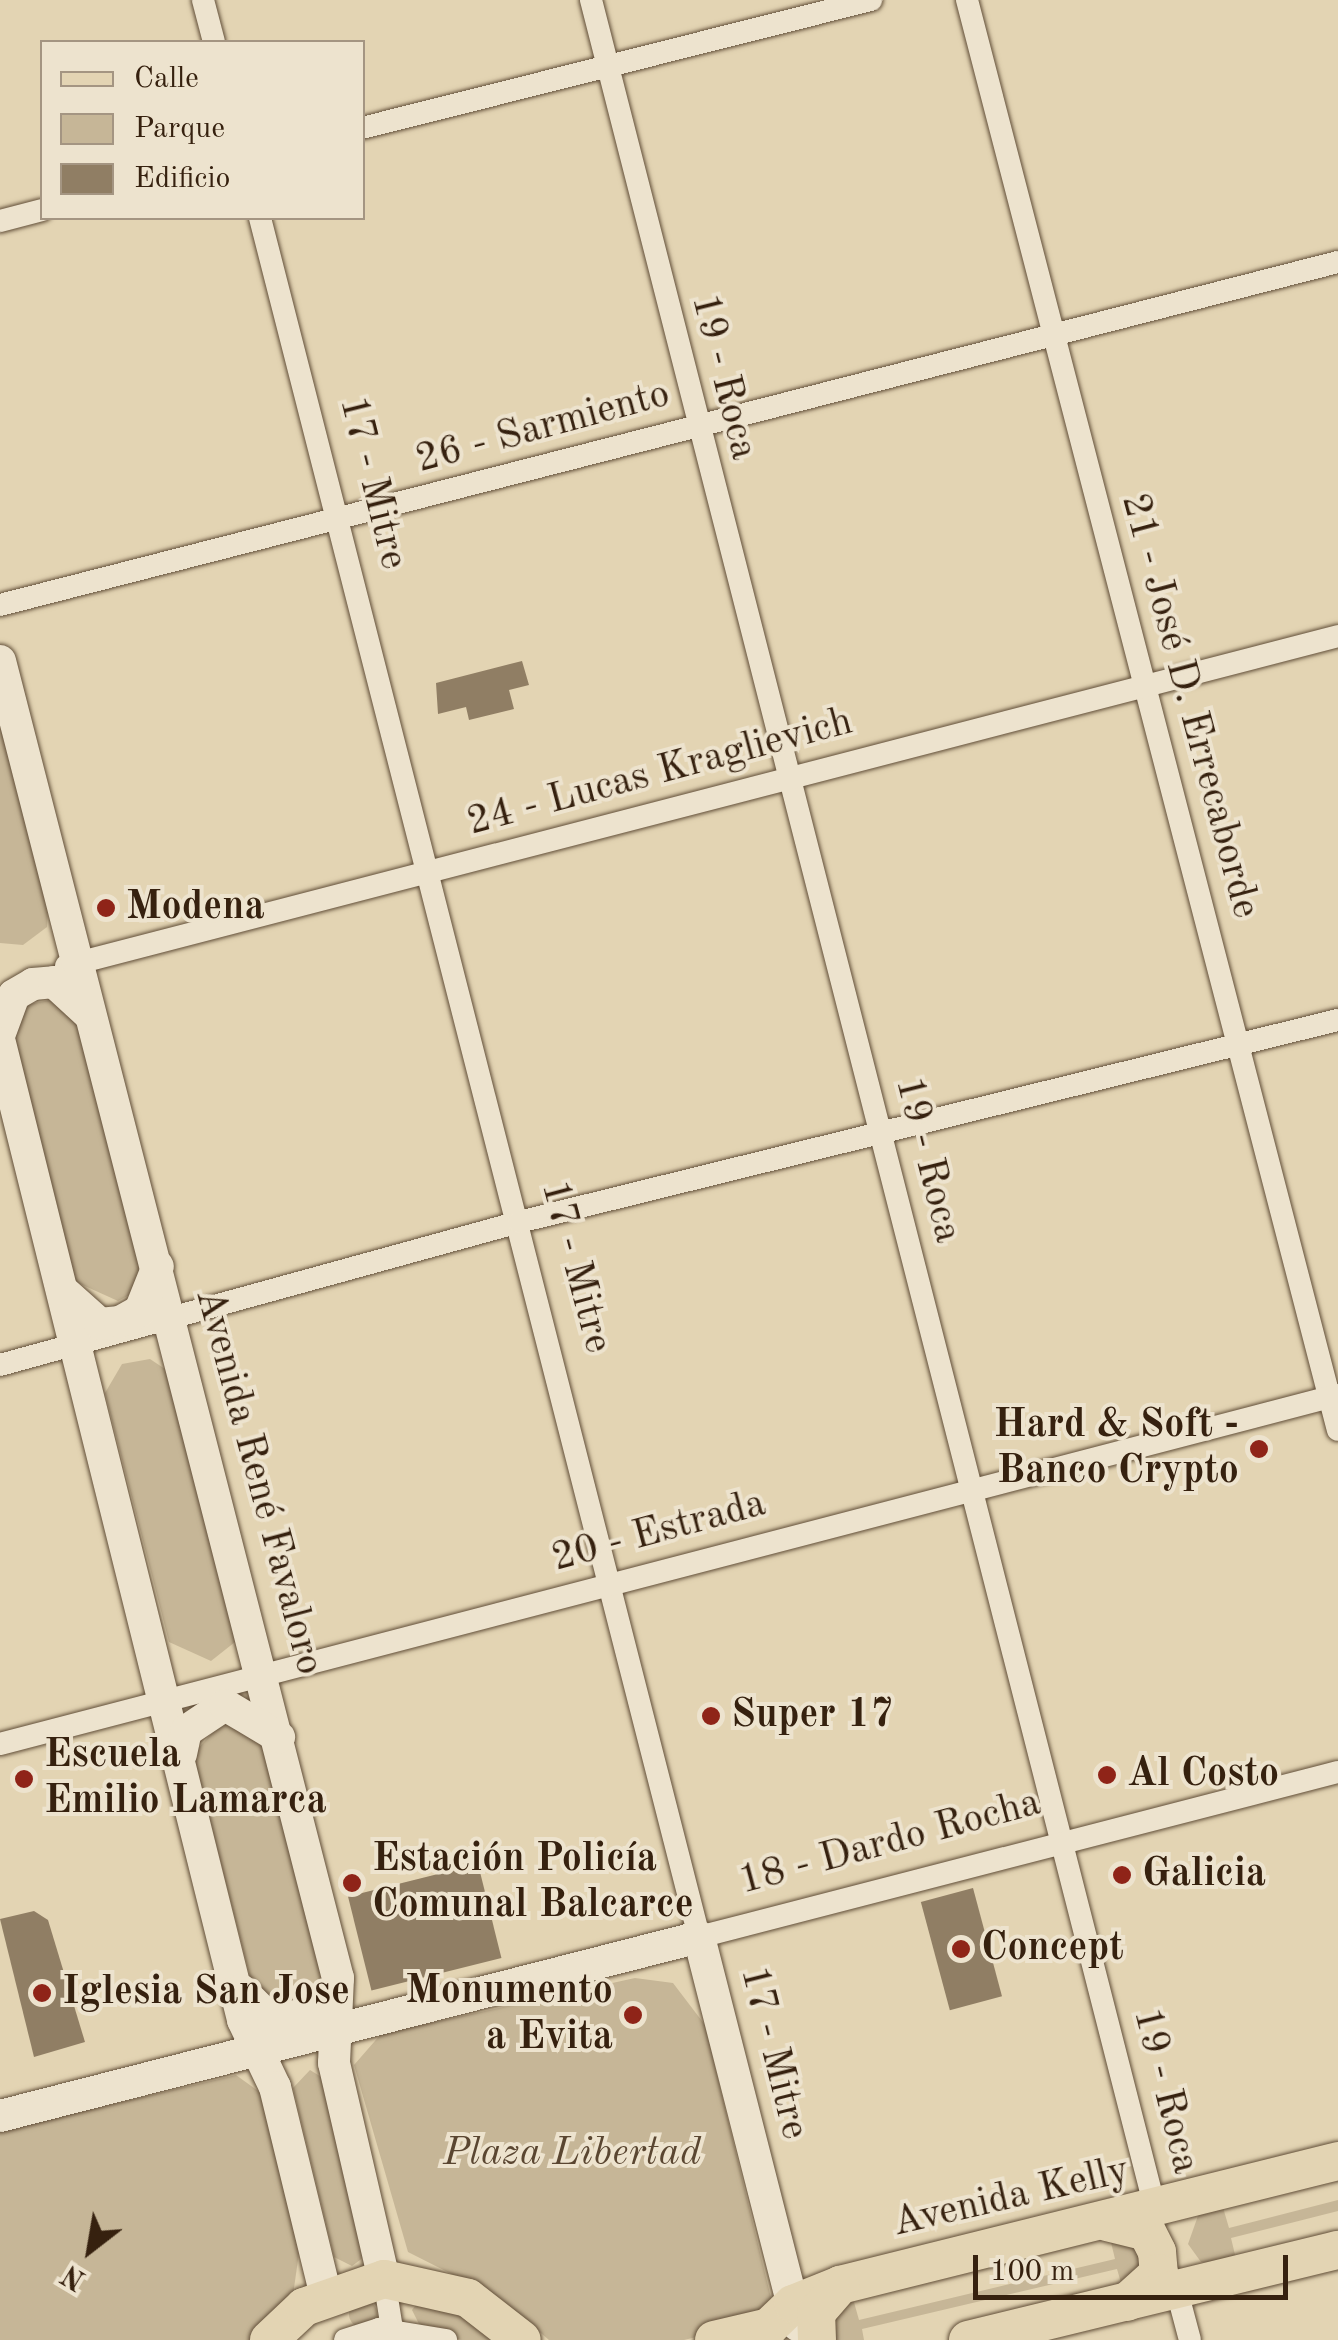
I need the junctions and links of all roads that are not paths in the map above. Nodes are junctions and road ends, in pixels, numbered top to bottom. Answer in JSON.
{"nodes":[{"id":1,"x":204,"y":0,"type":"edge"},
{"id":2,"x":591,"y":0,"type":"edge"},
{"id":3,"x":871,"y":0,"type":"edge"},
{"id":4,"x":967,"y":0,"type":"edge"},
{"id":5,"x":214,"y":40,"type":"edge"},
{"id":6,"x":609,"y":68,"type":"junction"},
{"id":7,"x":365,"y":127,"type":"edge"},
{"id":8,"x":40,"y":211,"type":"edge"},
{"id":9,"x":261,"y":220,"type":"edge"},
{"id":10,"x":0,"y":221,"type":"edge"},
{"id":11,"x":1338,"y":262,"type":"edge"},
{"id":12,"x":1054,"y":336,"type":"junction"},
{"id":13,"x":696,"y":427,"type":"junction"},
{"id":14,"x":338,"y":520,"type":"junction"},
{"id":15,"x":0,"y":605,"type":"edge"},
{"id":16,"x":1338,"y":636,"type":"edge"},
{"id":17,"x":0,"y":661,"type":"edge"},
{"id":18,"x":1145,"y":686,"type":"junction"},
{"id":19,"x":791,"y":778,"type":"junction"},
{"id":20,"x":429,"y":872,"type":"junction"},
{"id":21,"x":79,"y":962,"type":"junction"},
{"id":22,"x":0,"y":983,"type":"edge"},
{"id":23,"x":93,"y":1018,"type":"junction"},
{"id":24,"x":1338,"y":1020,"type":"edge"},
{"id":25,"x":0,"y":1033,"type":"edge"},
{"id":26,"x":0,"y":1043,"type":"edge"},
{"id":27,"x":1238,"y":1046,"type":"junction"},
{"id":28,"x":883,"y":1138,"type":"junction"},
{"id":29,"x":520,"y":1222,"type":"junction"},
{"id":30,"x":158,"y":1266,"type":"junction"},
{"id":31,"x":64,"y":1292,"type":"junction"},
{"id":32,"x":171,"y":1318,"type":"junction"},
{"id":33,"x":78,"y":1344,"type":"junction"},
{"id":34,"x":0,"y":1365,"type":"edge"},
{"id":35,"x":1334,"y":1396,"type":"edge"},
{"id":36,"x":1338,"y":1430,"type":"edge"},
{"id":37,"x":973,"y":1488,"type":"junction"},
{"id":38,"x":613,"y":1583,"type":"junction"},
{"id":39,"x":264,"y":1674,"type":"junction"},
{"id":40,"x":169,"y":1702,"type":"junction"},
{"id":41,"x":280,"y":1737,"type":"junction"},
{"id":42,"x":0,"y":1744,"type":"edge"},
{"id":43,"x":181,"y":1754,"type":"junction"},
{"id":44,"x":1338,"y":1772,"type":"edge"},
{"id":45,"x":1062,"y":1841,"type":"junction"},
{"id":46,"x":699,"y":1937,"type":"junction"},
{"id":47,"x":338,"y":1978,"type":"junction"},
{"id":48,"x":240,"y":1990,"type":"junction"},
{"id":49,"x":332,"y":2032,"type":"junction"},
{"id":50,"x":254,"y":2050,"type":"junction"},
{"id":51,"x":0,"y":2116,"type":"edge"},
{"id":52,"x":1338,"y":2161,"type":"edge"},
{"id":53,"x":1156,"y":2210,"type":"junction"},
{"id":54,"x":1105,"y":2222,"type":"junction"},
{"id":55,"x":1338,"y":2250,"type":"edge"},
{"id":56,"x":384,"y":2279,"type":"junction"},
{"id":57,"x":840,"y":2286,"type":"junction"},
{"id":58,"x":1176,"y":2290,"type":"junction"},
{"id":59,"x":326,"y":2296,"type":"junction"},
{"id":60,"x":1125,"y":2303,"type":"junction"},
{"id":61,"x":797,"y":2322,"type":"edge"},
{"id":62,"x":392,"y":2329,"type":"junction"},
{"id":63,"x":268,"y":2340,"type":"edge"},
{"id":64,"x":341,"y":2340,"type":"edge"},
{"id":65,"x":446,"y":2340,"type":"edge"},
{"id":66,"x":522,"y":2340,"type":"edge"},
{"id":67,"x":714,"y":2340,"type":"edge"},
{"id":68,"x":817,"y":2340,"type":"edge"},
{"id":69,"x":968,"y":2340,"type":"edge"},
{"id":70,"x":1190,"y":2340,"type":"edge"}],
"edges":[{"from":1,"to":5,"type":"street"},
{"from":2,"to":6,"type":"street","name":"19 - Roca"},
{"from":3,"to":6,"type":"street"},
{"from":4,"to":12,"type":"street","name":"21 - José D. Errecaborde"},
{"from":6,"to":7,"type":"street"},
{"from":6,"to":13,"type":"street","name":"19 - Roca"},
{"from":8,"to":10,"type":"street"},
{"from":9,"to":14,"type":"street","name":"17 - Mitre"},
{"from":11,"to":12,"type":"street","name":"26 - Sarmiento"},
{"from":12,"to":13,"type":"street","name":"26 - Sarmiento"},
{"from":12,"to":18,"type":"street","name":"21 - José D. Errecaborde"},
{"from":13,"to":14,"type":"street","name":"26 - Sarmiento"},
{"from":13,"to":19,"type":"street","name":"19 - Roca"},
{"from":14,"to":15,"type":"street","name":"26 - Sarmiento"},
{"from":14,"to":20,"type":"street","name":"17 - Mitre"},
{"from":16,"to":18,"type":"street","name":"24 - Lucas Kraglievich"},
{"from":17,"to":21,"type":"main road","name":"Avenida René Favaloro"},
{"from":18,"to":19,"type":"street","name":"24 - Lucas Kraglievich"},
{"from":18,"to":27,"type":"street","name":"21 - José D. Errecaborde"},
{"from":19,"to":20,"type":"street","name":"24 - Lucas Kraglievich"},
{"from":19,"to":28,"type":"street","name":"19 - Roca"},
{"from":20,"to":21,"type":"street","name":"24 - Lucas Kraglievich"},
{"from":20,"to":29,"type":"street","name":"17 - Mitre"},
{"from":21,"to":22,"type":"street","name":"24 - Lucas Kraglievich"},
{"from":21,"to":23,"type":"main road","name":"Avenida René Favaloro"},
{"from":23,"to":25,"type":"main road"},
{"from":23,"to":30,"type":"main road","name":"Avenida René Favaloro"},
{"from":24,"to":27,"type":"street"},
{"from":26,"to":31,"type":"main road"},
{"from":27,"to":28,"type":"street"},
{"from":27,"to":35,"type":"street","name":"21 - José D. Errecaborde"},
{"from":28,"to":29,"type":"street"},
{"from":28,"to":37,"type":"street","name":"19 - Roca"},
{"from":29,"to":32,"type":"street"},
{"from":29,"to":38,"type":"street","name":"17 - Mitre"},
{"from":30,"to":31,"type":"main road"},
{"from":30,"to":32,"type":"main road","name":"Avenida René Favaloro"},
{"from":31,"to":33,"type":"main road"},
{"from":32,"to":33,"type":"street"},
{"from":32,"to":39,"type":"main road","name":"Avenida René Favaloro"},
{"from":33,"to":34,"type":"street"},
{"from":33,"to":40,"type":"main road"},
{"from":35,"to":36,"type":"street","name":"21 - José D. Errecaborde"},
{"from":35,"to":37,"type":"street","name":"20 - Estrada"},
{"from":37,"to":38,"type":"street","name":"20 - Estrada"},
{"from":37,"to":45,"type":"street","name":"19 - Roca"},
{"from":38,"to":39,"type":"street","name":"20 - Estrada"},
{"from":38,"to":46,"type":"street","name":"17 - Mitre"},
{"from":39,"to":40,"type":"street","name":"20 - Estrada"},
{"from":39,"to":41,"type":"main road","name":"Avenida René Favaloro"},
{"from":40,"to":42,"type":"street","name":"20 - Estrada"},
{"from":40,"to":43,"type":"main road"},
{"from":41,"to":43,"type":"main road"},
{"from":41,"to":47,"type":"main road","name":"Avenida René Favaloro"},
{"from":43,"to":48,"type":"main road"},
{"from":44,"to":45,"type":"street","name":"18 - Dardo Rocha"},
{"from":45,"to":46,"type":"street","name":"18 - Dardo Rocha"},
{"from":45,"to":53,"type":"street","name":"19 - Roca"},
{"from":46,"to":49,"type":"main road","name":"18 - Dardo Rocha"},
{"from":46,"to":61,"type":"main road","name":"17 - Mitre"},
{"from":47,"to":48,"type":"main road"},
{"from":47,"to":49,"type":"main road","name":"Avenida René Favaloro"},
{"from":48,"to":50,"type":"main road"},
{"from":49,"to":50,"type":"main road","name":"18 - Dardo Rocha"},
{"from":49,"to":56,"type":"main road","name":"Avenida René Favaloro"},
{"from":50,"to":51,"type":"main road","name":"18 - Dardo Rocha"},
{"from":50,"to":59,"type":"main road"},
{"from":52,"to":53,"type":"main road","name":"Avenida Kelly"},
{"from":53,"to":54,"type":"main road","name":"Avenida Kelly"},
{"from":53,"to":58,"type":"street","name":"19 - Roca"},
{"from":54,"to":57,"type":"main road","name":"Avenida Kelly"},
{"from":54,"to":60,"type":"main road"},
{"from":55,"to":58,"type":"main road"},
{"from":56,"to":59,"type":"main road"},
{"from":56,"to":62,"type":"street","name":"Avenida René Favaloro"},
{"from":56,"to":66,"type":"main road"},
{"from":57,"to":61,"type":"main road","name":"Avenida Kelly"},
{"from":57,"to":68,"type":"main road"},
{"from":58,"to":60,"type":"main road"},
{"from":58,"to":70,"type":"street","name":"19 - Roca"},
{"from":59,"to":63,"type":"main road"},
{"from":59,"to":64,"type":"street"},
{"from":60,"to":69,"type":"main road"},
{"from":61,"to":67,"type":"main road","name":"Avenida Kelly"},
{"from":62,"to":64,"type":"street"},
{"from":62,"to":65,"type":"street"}]}
